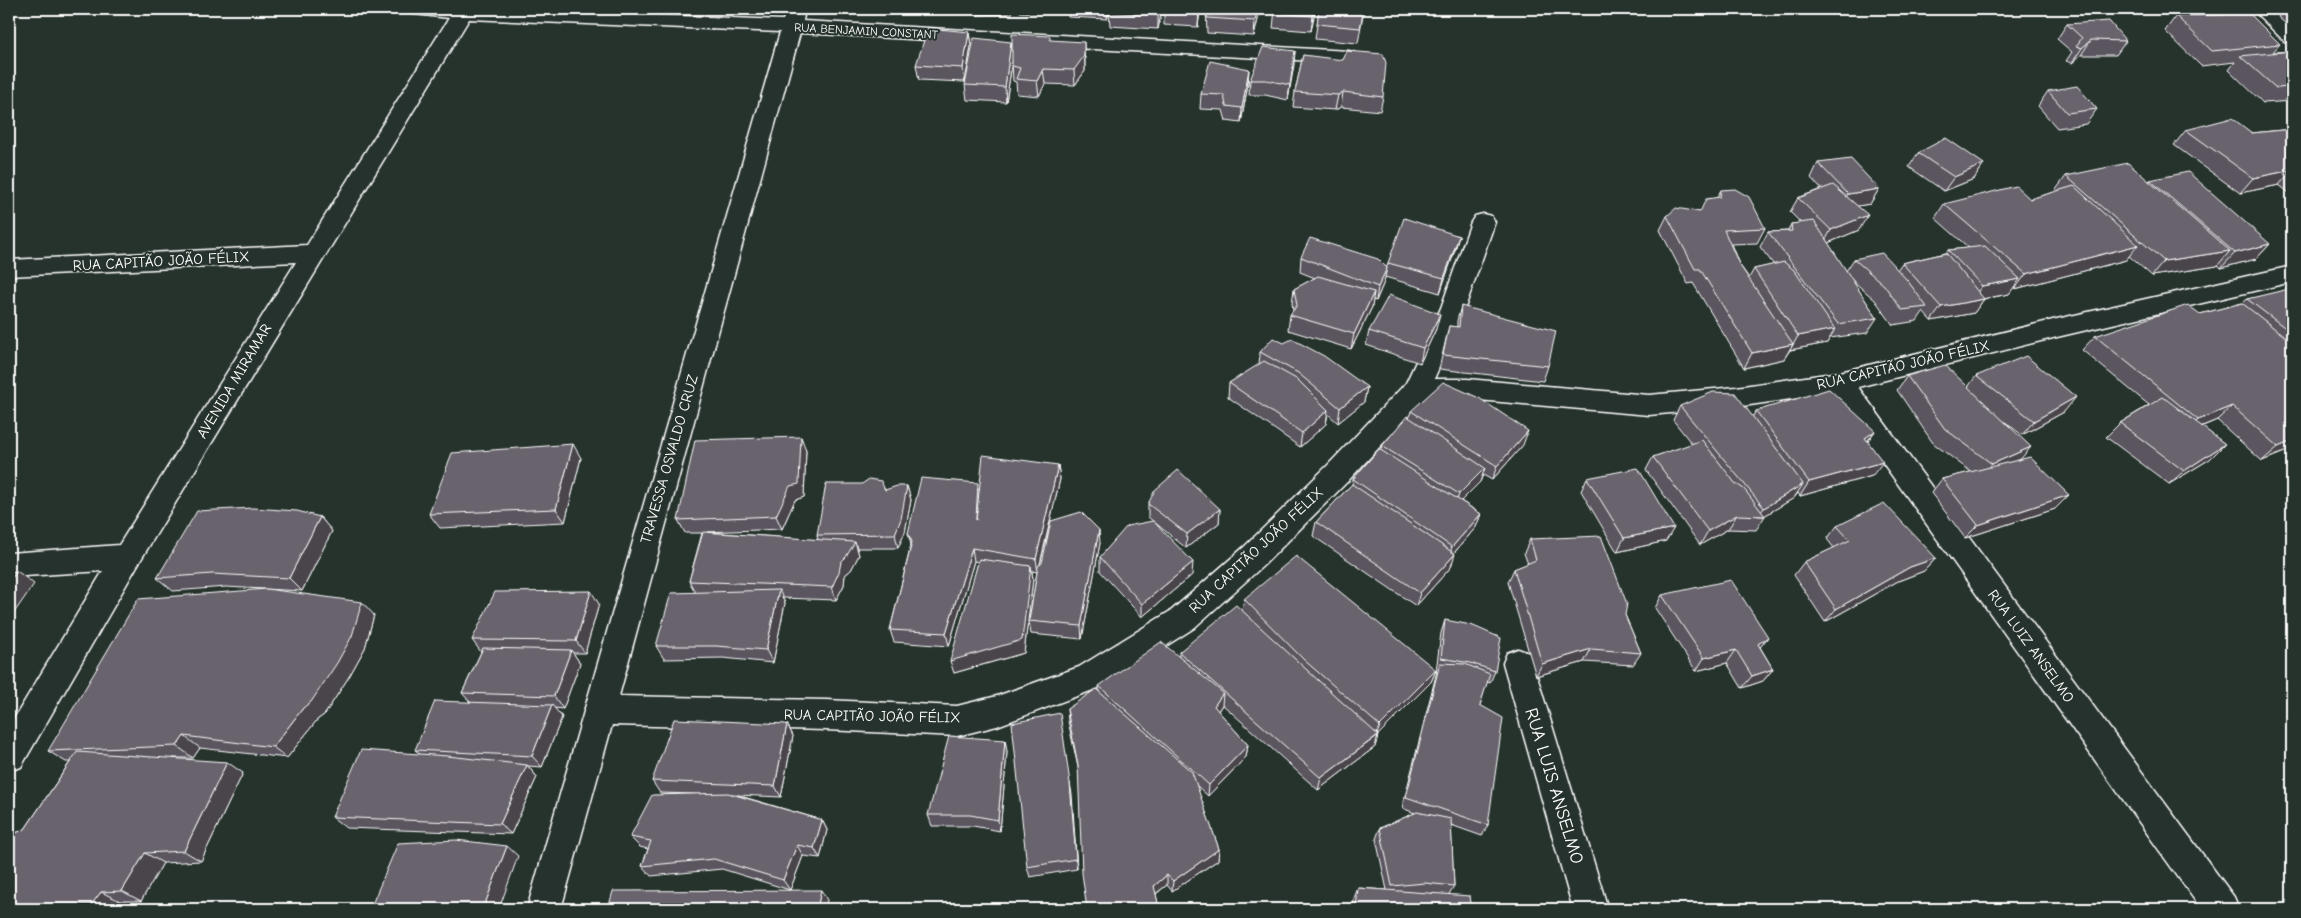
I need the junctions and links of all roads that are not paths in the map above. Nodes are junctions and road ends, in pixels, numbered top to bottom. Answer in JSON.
{"nodes":[{"id":1,"x":413,"y":9,"type":"edge"},
{"id":2,"x":2262,"y":9,"type":"edge"},
{"id":3,"x":463,"y":11,"type":"edge"},
{"id":4,"x":793,"y":18,"type":"edge"},
{"id":5,"x":2292,"y":38,"type":"edge"},
{"id":6,"x":1349,"y":57,"type":"edge"},
{"id":7,"x":1483,"y":222,"type":"dead end"},
{"id":8,"x":312,"y":253,"type":"junction"},
{"id":9,"x":9,"y":268,"type":"edge"},
{"id":10,"x":2292,"y":274,"type":"edge"},
{"id":11,"x":1840,"y":382,"type":"junction"},
{"id":12,"x":1417,"y":389,"type":"junction"},
{"id":13,"x":127,"y":557,"type":"junction"},
{"id":14,"x":9,"y":564,"type":"edge"},
{"id":15,"x":1518,"y":663,"type":"dead end"},
{"id":16,"x":599,"y":710,"type":"junction"},
{"id":17,"x":9,"y":756,"type":"edge"},
{"id":18,"x":544,"y":909,"type":"edge"},
{"id":19,"x":1591,"y":909,"type":"edge"},
{"id":20,"x":2222,"y":909,"type":"edge"}],
"edges":[{"from":1,"to":3,"type":"street","name":"RUA BENJAMIN CONSTANT"},
{"from":2,"to":5,"type":"street"},
{"from":3,"to":4,"type":"street","name":"RUA BENJAMIN CONSTANT"},
{"from":3,"to":8,"type":"street","name":"AVENIDA MIRAMAR"},
{"from":4,"to":6,"type":"street","name":"RUA BENJAMIN CONSTANT"},
{"from":4,"to":16,"type":"street","name":"TRAVESSA OSVALDO CRUZ"},
{"from":7,"to":12,"type":"street","name":"RUA CAPITÃO JOÃO FÉLIX"},
{"from":8,"to":9,"type":"street","name":"RUA CAPITÃO JOÃO FÉLIX"},
{"from":8,"to":13,"type":"street","name":"AVENIDA MIRAMAR"},
{"from":10,"to":11,"type":"street","name":"RUA CAPITÃO JOÃO FÉLIX"},
{"from":11,"to":12,"type":"street","name":"RUA CAPITÃO JOÃO FÉLIX"},
{"from":11,"to":20,"type":"street","name":"RUA LUIZ ANSELMO"},
{"from":12,"to":16,"type":"street","name":"RUA CAPITÃO JOÃO FÉLIX"},
{"from":13,"to":14,"type":"street"},
{"from":13,"to":17,"type":"street","name":"AVENIDA MIRAMAR"},
{"from":15,"to":19,"type":"street","name":"RUA LUIS ANSELMO"},
{"from":16,"to":18,"type":"street","name":"TRAVESSA OSVALDO CRUZ"}]}
